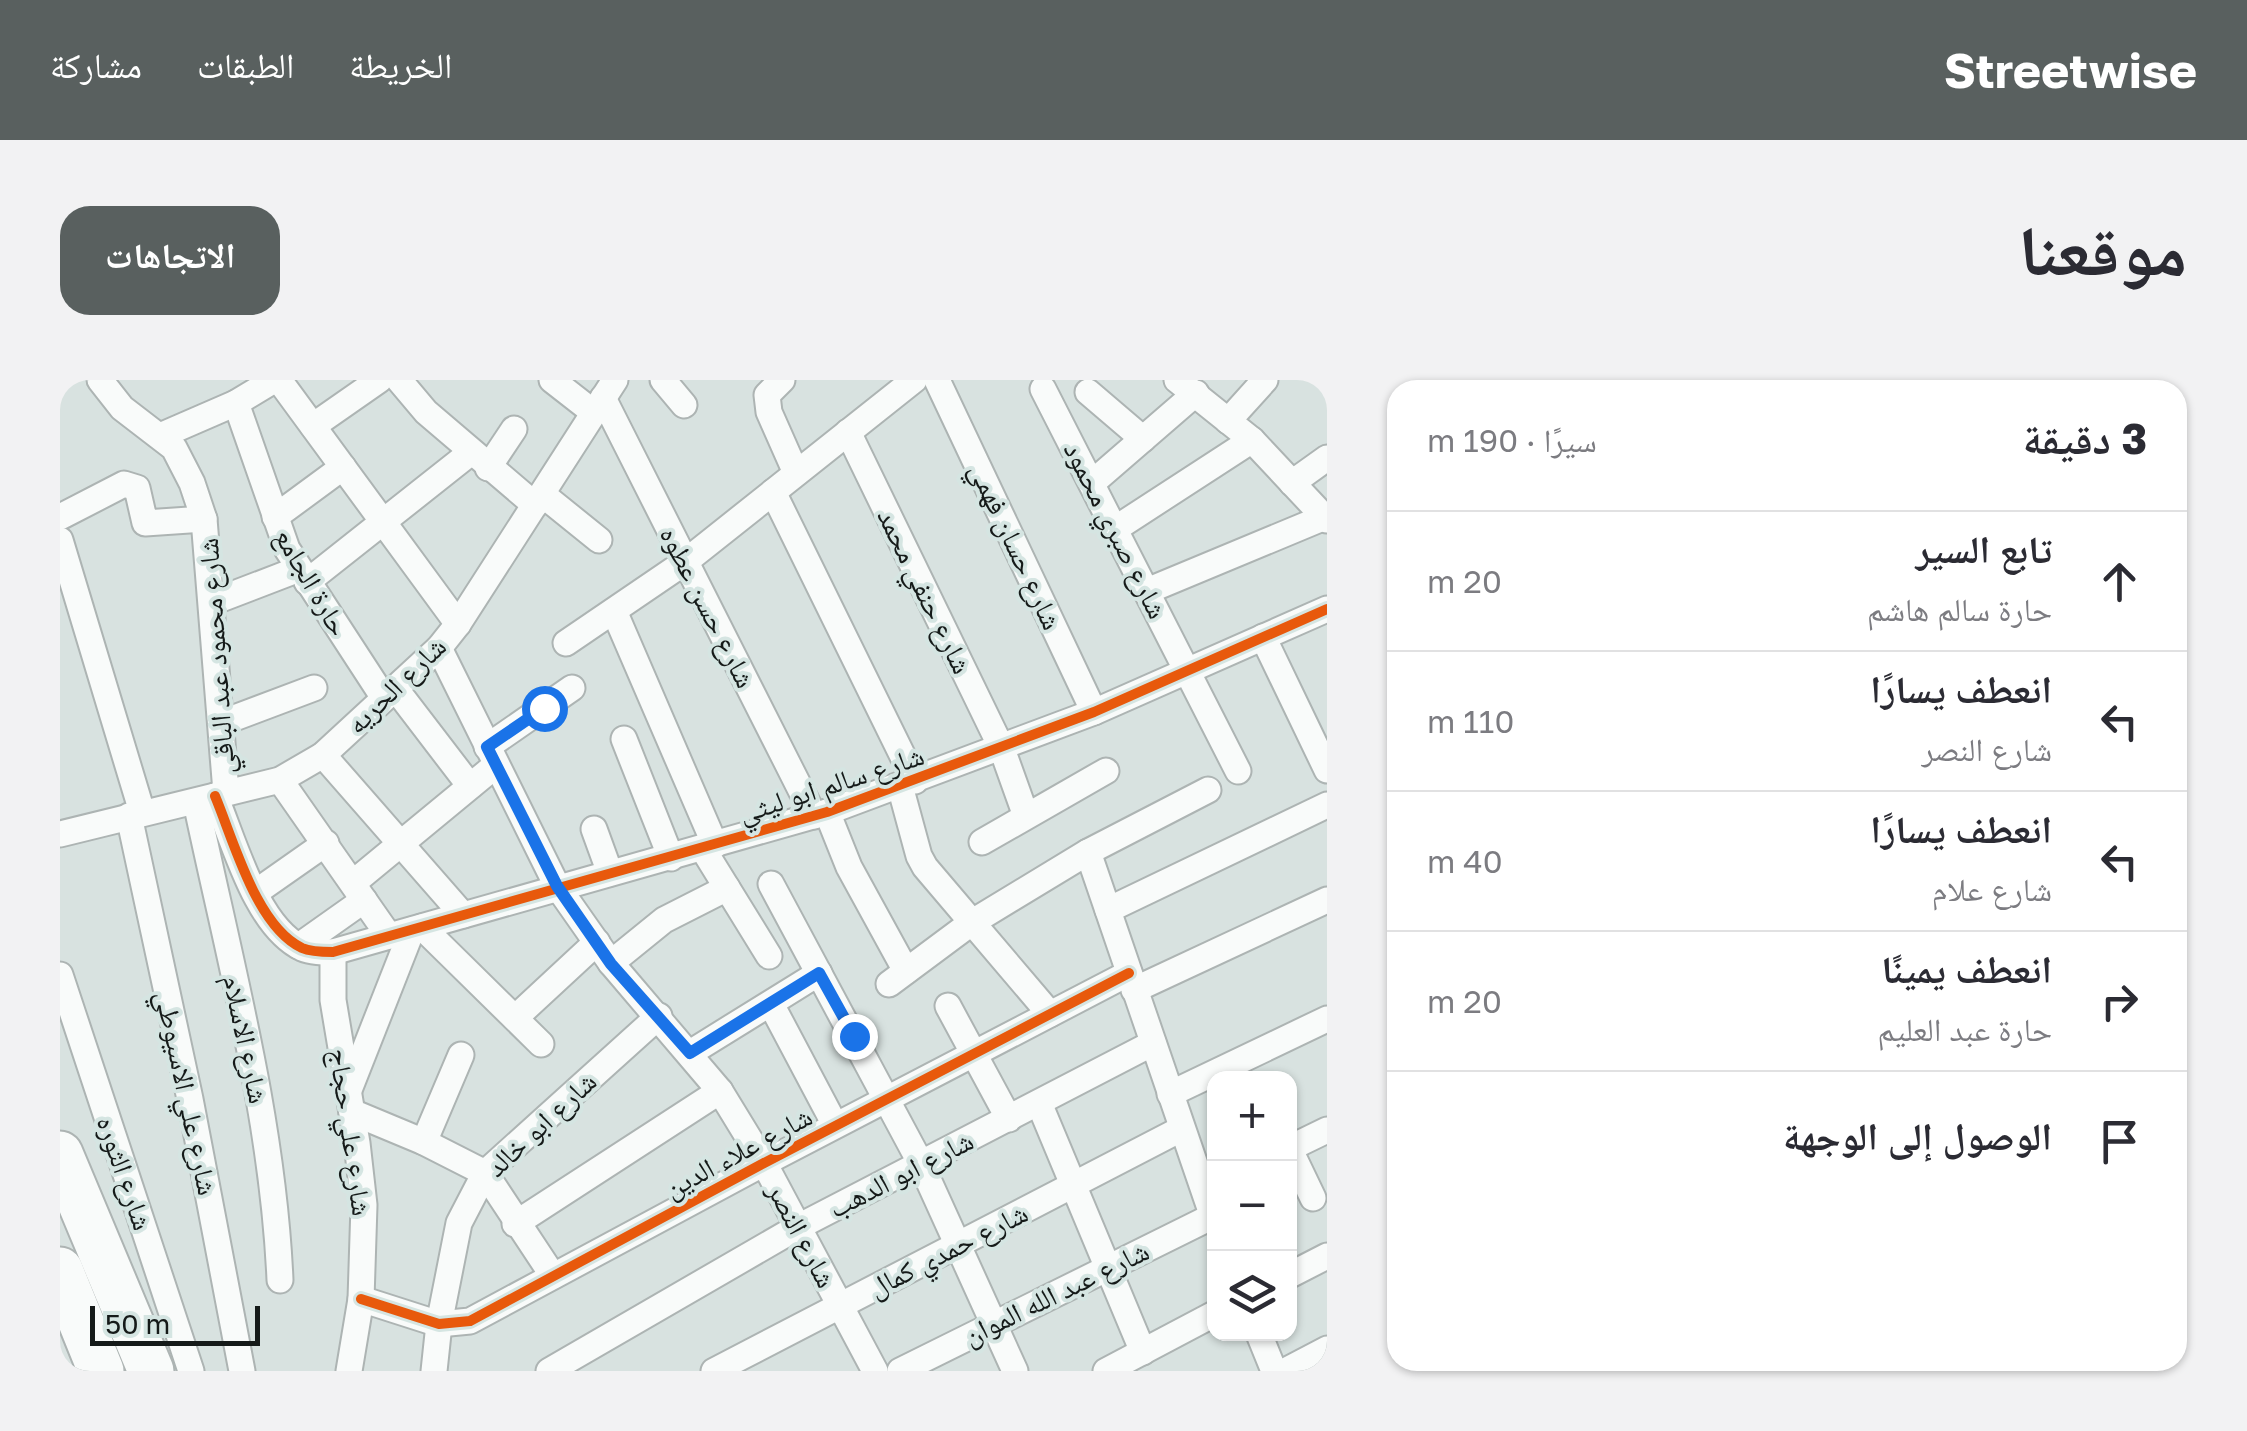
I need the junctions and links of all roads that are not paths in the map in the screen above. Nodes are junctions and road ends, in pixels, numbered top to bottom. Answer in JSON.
{"nodes":[{"id":1,"x":100,"y":380,"type":"edge"},
{"id":2,"x":277,"y":380,"type":"edge"},
{"id":3,"x":379,"y":380,"type":"edge"},
{"id":4,"x":400,"y":380,"type":"edge"},
{"id":5,"x":552,"y":380,"type":"edge"},
{"id":6,"x":662,"y":380,"type":"edge"},
{"id":7,"x":782,"y":380,"type":"edge"},
{"id":8,"x":914,"y":380,"type":"edge"},
{"id":9,"x":937,"y":380,"type":"edge"},
{"id":10,"x":1265,"y":380,"type":"edge"},
{"id":11,"x":1186,"y":387,"type":"edge"},
{"id":12,"x":1044,"y":389,"type":"dead end"},
{"id":13,"x":1088,"y":392,"type":"dead end"},
{"id":14,"x":604,"y":397,"type":"edge"},
{"id":15,"x":236,"y":402,"type":"junction"},
{"id":16,"x":684,"y":405,"type":"dead end"},
{"id":17,"x":1228,"y":421,"type":"junction"},
{"id":18,"x":313,"y":426,"type":"junction"},
{"id":19,"x":514,"y":429,"type":"dead end"},
{"id":20,"x":848,"y":432,"type":"junction"},
{"id":21,"x":160,"y":436,"type":"junction"},
{"id":22,"x":1143,"y":439,"type":"junction"},
{"id":23,"x":1252,"y":440,"type":"junction"},
{"id":24,"x":1327,"y":458,"type":"edge"},
{"id":25,"x":479,"y":460,"type":"junction"},
{"id":26,"x":343,"y":467,"type":"junction"},
{"id":27,"x":796,"y":473,"type":"junction"},
{"id":28,"x":1092,"y":483,"type":"junction"},
{"id":29,"x":1292,"y":483,"type":"junction"},
{"id":30,"x":773,"y":492,"type":"junction"},
{"id":31,"x":538,"y":500,"type":"junction"},
{"id":32,"x":60,"y":517,"type":"edge"},
{"id":33,"x":204,"y":518,"type":"junction"},
{"id":34,"x":275,"y":518,"type":"junction"},
{"id":35,"x":1326,"y":519,"type":"edge"},
{"id":36,"x":383,"y":522,"type":"junction"},
{"id":37,"x":1115,"y":529,"type":"junction"},
{"id":38,"x":60,"y":540,"type":"edge"},
{"id":39,"x":599,"y":540,"type":"dead end"},
{"id":40,"x":685,"y":562,"type":"junction"},
{"id":41,"x":303,"y":576,"type":"junction"},
{"id":42,"x":1148,"y":592,"type":"junction"},
{"id":43,"x":213,"y":602,"type":"junction"},
{"id":44,"x":1327,"y":608,"type":"edge"},
{"id":45,"x":614,"y":610,"type":"junction"},
{"id":46,"x":458,"y":624,"type":"junction"},
{"id":47,"x":1263,"y":636,"type":"junction"},
{"id":48,"x":566,"y":643,"type":"dead end"},
{"id":49,"x":439,"y":648,"type":"junction"},
{"id":50,"x":1189,"y":672,"type":"junction"},
{"id":51,"x":314,"y":688,"type":"dead end"},
{"id":52,"x":572,"y":688,"type":"dead end"},
{"id":53,"x":390,"y":693,"type":"junction"},
{"id":54,"x":1094,"y":712,"type":"junction"},
{"id":55,"x":221,"y":723,"type":"junction"},
{"id":56,"x":624,"y":739,"type":"dead end"},
{"id":57,"x":1002,"y":749,"type":"junction"},
{"id":58,"x":323,"y":755,"type":"junction"},
{"id":59,"x":491,"y":756,"type":"junction"},
{"id":60,"x":1327,"y":770,"type":"edge"},
{"id":61,"x":1106,"y":771,"type":"dead end"},
{"id":62,"x":1238,"y":771,"type":"dead end"},
{"id":63,"x":280,"y":780,"type":"junction"},
{"id":64,"x":908,"y":784,"type":"junction"},
{"id":65,"x":470,"y":786,"type":"junction"},
{"id":66,"x":1208,"y":790,"type":"dead end"},
{"id":67,"x":212,"y":796,"type":"junction"},
{"id":68,"x":1327,"y":805,"type":"edge"},
{"id":69,"x":136,"y":814,"type":"junction"},
{"id":70,"x":820,"y":814,"type":"junction"},
{"id":71,"x":1026,"y":816,"type":"junction"},
{"id":72,"x":594,"y":829,"type":"dead end"},
{"id":73,"x":60,"y":834,"type":"edge"},
{"id":74,"x":982,"y":842,"type":"dead end"},
{"id":75,"x":326,"y":843,"type":"junction"},
{"id":76,"x":401,"y":844,"type":"junction"},
{"id":77,"x":709,"y":847,"type":"junction"},
{"id":78,"x":1088,"y":852,"type":"junction"},
{"id":79,"x":670,"y":858,"type":"junction"},
{"id":80,"x":610,"y":873,"type":"junction"},
{"id":81,"x":771,"y":884,"type":"dead end"},
{"id":82,"x":557,"y":886,"type":"junction"},
{"id":83,"x":728,"y":888,"type":"junction"},
{"id":84,"x":359,"y":891,"type":"junction"},
{"id":85,"x":256,"y":892,"type":"junction"},
{"id":86,"x":1327,"y":900,"type":"edge"},
{"id":87,"x":1108,"y":910,"type":"junction"},
{"id":88,"x":463,"y":915,"type":"junction"},
{"id":89,"x":972,"y":922,"type":"junction"},
{"id":90,"x":408,"y":931,"type":"junction"},
{"id":91,"x":299,"y":946,"type":"junction"},
{"id":92,"x":333,"y":952,"type":"junction"},
{"id":93,"x":604,"y":953,"type":"junction"},
{"id":94,"x":769,"y":956,"type":"dead end"},
{"id":95,"x":819,"y":973,"type":"junction"},
{"id":96,"x":60,"y":975,"type":"edge"},
{"id":97,"x":1132,"y":982,"type":"junction"},
{"id":98,"x":770,"y":1004,"type":"junction"},
{"id":99,"x":948,"y":1006,"type":"dead end"},
{"id":100,"x":1050,"y":1014,"type":"junction"},
{"id":101,"x":659,"y":1016,"type":"junction"},
{"id":102,"x":514,"y":1018,"type":"junction"},
{"id":103,"x":1327,"y":1019,"type":"edge"},
{"id":104,"x":541,"y":1044,"type":"dead end"},
{"id":105,"x":1153,"y":1044,"type":"junction"},
{"id":106,"x":690,"y":1053,"type":"junction"},
{"id":107,"x":975,"y":1054,"type":"junction"},
{"id":108,"x":461,"y":1055,"type":"dead end"},
{"id":109,"x":720,"y":1091,"type":"junction"},
{"id":110,"x":1170,"y":1094,"type":"junction"},
{"id":111,"x":888,"y":1098,"type":"junction"},
{"id":112,"x":350,"y":1101,"type":"junction"},
{"id":113,"x":1039,"y":1103,"type":"junction"},
{"id":114,"x":1009,"y":1118,"type":"junction"},
{"id":115,"x":835,"y":1126,"type":"junction"},
{"id":116,"x":1182,"y":1129,"type":"junction"},
{"id":117,"x":1327,"y":1130,"type":"edge"},
{"id":118,"x":424,"y":1142,"type":"junction"},
{"id":119,"x":1297,"y":1145,"type":"edge"},
{"id":120,"x":60,"y":1154,"type":"edge"},
{"id":121,"x":1296,"y":1161,"type":"edge"},
{"id":122,"x":764,"y":1163,"type":"junction"},
{"id":123,"x":921,"y":1164,"type":"junction"},
{"id":124,"x":485,"y":1173,"type":"junction"},
{"id":125,"x":1073,"y":1185,"type":"junction"},
{"id":126,"x":1207,"y":1194,"type":"edge"},
{"id":127,"x":1313,"y":1198,"type":"dead end"},
{"id":128,"x":1207,"y":1206,"type":"edge"},
{"id":129,"x":516,"y":1224,"type":"junction"},
{"id":130,"x":798,"y":1228,"type":"junction"},
{"id":131,"x":959,"y":1243,"type":"junction"},
{"id":132,"x":1327,"y":1256,"type":"edge"},
{"id":133,"x":1108,"y":1268,"type":"junction"},
{"id":134,"x":60,"y":1270,"type":"edge"},
{"id":135,"x":1297,"y":1271,"type":"edge"},
{"id":136,"x":553,"y":1276,"type":"junction"},
{"id":137,"x":280,"y":1280,"type":"dead end"},
{"id":138,"x":361,"y":1299,"type":"junction"},
{"id":139,"x":840,"y":1306,"type":"junction"},
{"id":140,"x":1207,"y":1318,"type":"edge"},
{"id":141,"x":439,"y":1324,"type":"junction"},
{"id":142,"x":995,"y":1324,"type":"junction"},
{"id":143,"x":1262,"y":1341,"type":"edge"},
{"id":144,"x":1327,"y":1350,"type":"edge"},
{"id":145,"x":1143,"y":1352,"type":"junction"},
{"id":146,"x":101,"y":1371,"type":"edge"},
{"id":147,"x":151,"y":1371,"type":"edge"},
{"id":148,"x":191,"y":1371,"type":"edge"},
{"id":149,"x":242,"y":1371,"type":"edge"},
{"id":150,"x":348,"y":1371,"type":"edge"},
{"id":151,"x":434,"y":1371,"type":"edge"},
{"id":152,"x":549,"y":1371,"type":"edge"},
{"id":153,"x":714,"y":1371,"type":"edge"},
{"id":154,"x":875,"y":1371,"type":"edge"},
{"id":155,"x":900,"y":1371,"type":"edge"},
{"id":156,"x":1016,"y":1371,"type":"edge"},
{"id":157,"x":1106,"y":1371,"type":"edge"},
{"id":158,"x":1274,"y":1371,"type":"edge"},
{"id":159,"x":1285,"y":1371,"type":"edge"}],
"edges":[{"from":1,"to":21,"type":"street","name":"شارع محمود عبد الباقي"},
{"from":2,"to":15,"type":"street"},
{"from":2,"to":18,"type":"street"},
{"from":3,"to":18,"type":"street"},
{"from":4,"to":25,"type":"street"},
{"from":5,"to":14,"type":"street"},
{"from":6,"to":16,"type":"street"},
{"from":7,"to":27,"type":"street"},
{"from":8,"to":20,"type":"street"},
{"from":9,"to":54,"type":"street","name":"شارع حسان فهمي"},
{"from":10,"to":17,"type":"street"},
{"from":11,"to":17,"type":"street"},
{"from":11,"to":22,"type":"street"},
{"from":12,"to":28,"type":"street","name":"شارع صبري محمود"},
{"from":13,"to":22,"type":"street"},
{"from":14,"to":31,"type":"street","name":"شارع الحريه"},
{"from":14,"to":40,"type":"street","name":"شارع حسن عطوه"},
{"from":15,"to":21,"type":"street"},
{"from":15,"to":34,"type":"street","name":"حارة الجامع"},
{"from":17,"to":23,"type":"street"},
{"from":18,"to":26,"type":"street"},
{"from":19,"to":25,"type":"street"},
{"from":20,"to":27,"type":"street"},
{"from":20,"to":57,"type":"street","name":"شارع حنفي محمد"},
{"from":21,"to":33,"type":"street","name":"شارع محمود عبد الباقي"},
{"from":22,"to":28,"type":"street"},
{"from":23,"to":29,"type":"street"},
{"from":23,"to":37,"type":"street"},
{"from":24,"to":29,"type":"street"},
{"from":25,"to":31,"type":"street"},
{"from":25,"to":36,"type":"street"},
{"from":26,"to":34,"type":"street"},
{"from":26,"to":36,"type":"street"},
{"from":27,"to":30,"type":"street"},
{"from":28,"to":37,"type":"street","name":"شارع صبري محمود"},
{"from":29,"to":35,"type":"street"},
{"from":30,"to":40,"type":"street"},
{"from":30,"to":64,"type":"street"},
{"from":31,"to":39,"type":"street"},
{"from":31,"to":46,"type":"street","name":"شارع الحريه"},
{"from":32,"to":33,"type":"street"},
{"from":33,"to":43,"type":"street","name":"شارع محمود عبد الباقي"},
{"from":34,"to":41,"type":"street","name":"حارة الجامع"},
{"from":35,"to":42,"type":"street"},
{"from":36,"to":41,"type":"street"},
{"from":36,"to":46,"type":"street"},
{"from":37,"to":42,"type":"street","name":"شارع صبري محمود"},
{"from":38,"to":69,"type":"street","name":"شارع علي الاسيوطي"},
{"from":40,"to":45,"type":"street"},
{"from":40,"to":70,"type":"street","name":"شارع حسن عطوه"},
{"from":41,"to":43,"type":"street"},
{"from":41,"to":53,"type":"street","name":"حارة الجامع"},
{"from":42,"to":50,"type":"street","name":"شارع صبري محمود"},
{"from":43,"to":55,"type":"street","name":"شارع محمود عبد الباقي"},
{"from":44,"to":47,"type":"street","name":"شارع سالم ابو ليثي"},
{"from":45,"to":48,"type":"street"},
{"from":45,"to":77,"type":"street"},
{"from":46,"to":49,"type":"street","name":"شارع الحريه"},
{"from":47,"to":50,"type":"street","name":"شارع سالم ابو ليثي"},
{"from":47,"to":60,"type":"street"},
{"from":49,"to":53,"type":"street","name":"شارع الحريه"},
{"from":49,"to":59,"type":"street","name":"شارع النصر"},
{"from":50,"to":54,"type":"street","name":"شارع سالم ابو ليثي"},
{"from":50,"to":62,"type":"street","name":"شارع صبري محمود"},
{"from":51,"to":55,"type":"street"},
{"from":52,"to":59,"type":"street"},
{"from":53,"to":58,"type":"street","name":"شارع الحريه"},
{"from":53,"to":65,"type":"street","name":"حارة الجامع"},
{"from":54,"to":57,"type":"street","name":"شارع سالم ابو ليثي"},
{"from":55,"to":67,"type":"street","name":"شارع محمود عبد الباقي"},
{"from":56,"to":79,"type":"street"},
{"from":57,"to":64,"type":"street","name":"شارع سالم ابو ليثي"},
{"from":57,"to":71,"type":"street","name":"شارع حنفي محمد"},
{"from":58,"to":63,"type":"street","name":"شارع الحريه"},
{"from":58,"to":76,"type":"street"},
{"from":59,"to":65,"type":"street"},
{"from":59,"to":82,"type":"street","name":"شارع النصر"},
{"from":61,"to":71,"type":"street"},
{"from":63,"to":67,"type":"street","name":"شارع الحريه"},
{"from":63,"to":75,"type":"street"},
{"from":64,"to":70,"type":"street","name":"شارع سالم ابو ليثي"},
{"from":64,"to":89,"type":"street"},
{"from":65,"to":76,"type":"street"},
{"from":66,"to":78,"type":"street"},
{"from":67,"to":69,"type":"street","name":"شارع الحريه"},
{"from":67,"to":85,"type":"street"},
{"from":67,"to":137,"type":"street","name":"شارع الاسلام"},
{"from":68,"to":87,"type":"street"},
{"from":69,"to":73,"type":"street","name":"شارع الحريه"},
{"from":69,"to":149,"type":"street","name":"شارع علي الاسيوطي"},
{"from":70,"to":77,"type":"street","name":"شارع سالم ابو ليثي"},
{"from":70,"to":89,"type":"street","name":"شارع حسن عطوه"},
{"from":71,"to":74,"type":"street"},
{"from":72,"to":80,"type":"street"},
{"from":75,"to":84,"type":"street"},
{"from":75,"to":85,"type":"street"},
{"from":76,"to":84,"type":"street"},
{"from":76,"to":88,"type":"street"},
{"from":77,"to":79,"type":"street","name":"شارع سالم ابو ليثي"},
{"from":77,"to":83,"type":"street"},
{"from":78,"to":87,"type":"street"},
{"from":78,"to":89,"type":"street"},
{"from":79,"to":80,"type":"street","name":"شارع سالم ابو ليثي"},
{"from":80,"to":82,"type":"street","name":"شارع سالم ابو ليثي"},
{"from":81,"to":95,"type":"street"},
{"from":82,"to":88,"type":"street","name":"شارع سالم ابو ليثي"},
{"from":82,"to":93,"type":"street","name":"شارع النصر"},
{"from":83,"to":93,"type":"street"},
{"from":83,"to":94,"type":"street"},
{"from":84,"to":90,"type":"street"},
{"from":84,"to":91,"type":"street"},
{"from":85,"to":91,"type":"street"},
{"from":86,"to":97,"type":"street","name":"شارع علاء الدين"},
{"from":87,"to":97,"type":"street"},
{"from":88,"to":90,"type":"street","name":"شارع سالم ابو ليثي"},
{"from":89,"to":100,"type":"street"},
{"from":90,"to":92,"type":"street","name":"شارع سالم ابو ليثي"},
{"from":90,"to":102,"type":"street"},
{"from":90,"to":112,"type":"street"},
{"from":91,"to":92,"type":"street"},
{"from":92,"to":112,"type":"street","name":"شارع علي حجاج"},
{"from":93,"to":101,"type":"street","name":"شارع النصر"},
{"from":93,"to":102,"type":"street"},
{"from":95,"to":98,"type":"street"},
{"from":95,"to":111,"type":"street"},
{"from":96,"to":148,"type":"street","name":"شارع الثوره"},
{"from":97,"to":100,"type":"street","name":"شارع علاء الدين"},
{"from":97,"to":105,"type":"street"},
{"from":98,"to":106,"type":"street"},
{"from":98,"to":115,"type":"street"},
{"from":99,"to":107,"type":"street"},
{"from":100,"to":107,"type":"street","name":"شارع علاء الدين"},
{"from":101,"to":106,"type":"street","name":"شارع النصر"},
{"from":101,"to":124,"type":"street","name":"شارع ابو خالد"},
{"from":102,"to":104,"type":"street"},
{"from":103,"to":110,"type":"street"},
{"from":105,"to":110,"type":"street"},
{"from":105,"to":113,"type":"street","name":"شارع ابو الدهب"},
{"from":106,"to":109,"type":"street","name":"شارع النصر"},
{"from":107,"to":111,"type":"street","name":"شارع علاء الدين"},
{"from":107,"to":114,"type":"street"},
{"from":108,"to":118,"type":"street"},
{"from":109,"to":122,"type":"street","name":"شارع النصر"},
{"from":109,"to":129,"type":"street"},
{"from":110,"to":116,"type":"street"},
{"from":111,"to":115,"type":"street","name":"شارع علاء الدين"},
{"from":111,"to":123,"type":"street"},
{"from":112,"to":118,"type":"street"},
{"from":112,"to":138,"type":"street","name":"شارع علي حجاج"},
{"from":113,"to":114,"type":"street","name":"شارع ابو الدهب"},
{"from":113,"to":125,"type":"street"},
{"from":114,"to":123,"type":"street","name":"شارع ابو الدهب"},
{"from":115,"to":122,"type":"street","name":"شارع علاء الدين"},
{"from":116,"to":125,"type":"street","name":"شارع حمدي كمال"},
{"from":116,"to":126,"type":"street"},
{"from":117,"to":119,"type":"street"},
{"from":118,"to":124,"type":"street"},
{"from":120,"to":147,"type":"highway"},
{"from":121,"to":127,"type":"street"},
{"from":122,"to":130,"type":"street","name":"شارع النصر"},
{"from":122,"to":136,"type":"street","name":"شارع علاء الدين"},
{"from":123,"to":130,"type":"street","name":"شارع ابو الدهب"},
{"from":123,"to":131,"type":"street"},
{"from":124,"to":129,"type":"street"},
{"from":124,"to":141,"type":"street","name":"شارع ابو خالد"},
{"from":125,"to":131,"type":"street","name":"شارع حمدي كمال"},
{"from":125,"to":133,"type":"street"},
{"from":128,"to":133,"type":"street","name":"شارع عبد الله الموان"},
{"from":129,"to":136,"type":"street"},
{"from":130,"to":139,"type":"street","name":"شارع النصر"},
{"from":130,"to":152,"type":"street","name":"شارع ابو الدهب"},
{"from":131,"to":139,"type":"street","name":"شارع حمدي كمال"},
{"from":131,"to":142,"type":"street"},
{"from":132,"to":135,"type":"street"},
{"from":133,"to":142,"type":"street","name":"شارع عبد الله الموان"},
{"from":133,"to":145,"type":"street"},
{"from":134,"to":146,"type":"highway"},
{"from":136,"to":141,"type":"street","name":"شارع علاء الدين"},
{"from":138,"to":141,"type":"street"},
{"from":138,"to":150,"type":"street","name":"شارع علي حجاج"},
{"from":139,"to":153,"type":"street","name":"شارع حمدي كمال"},
{"from":139,"to":154,"type":"street","name":"شارع النصر"},
{"from":140,"to":145,"type":"street"},
{"from":141,"to":151,"type":"street","name":"شارع ابو خالد"},
{"from":142,"to":155,"type":"street","name":"شارع عبد الله الموان"},
{"from":142,"to":156,"type":"street"},
{"from":143,"to":158,"type":"street"},
{"from":144,"to":159,"type":"street"},
{"from":145,"to":157,"type":"street"}]}
